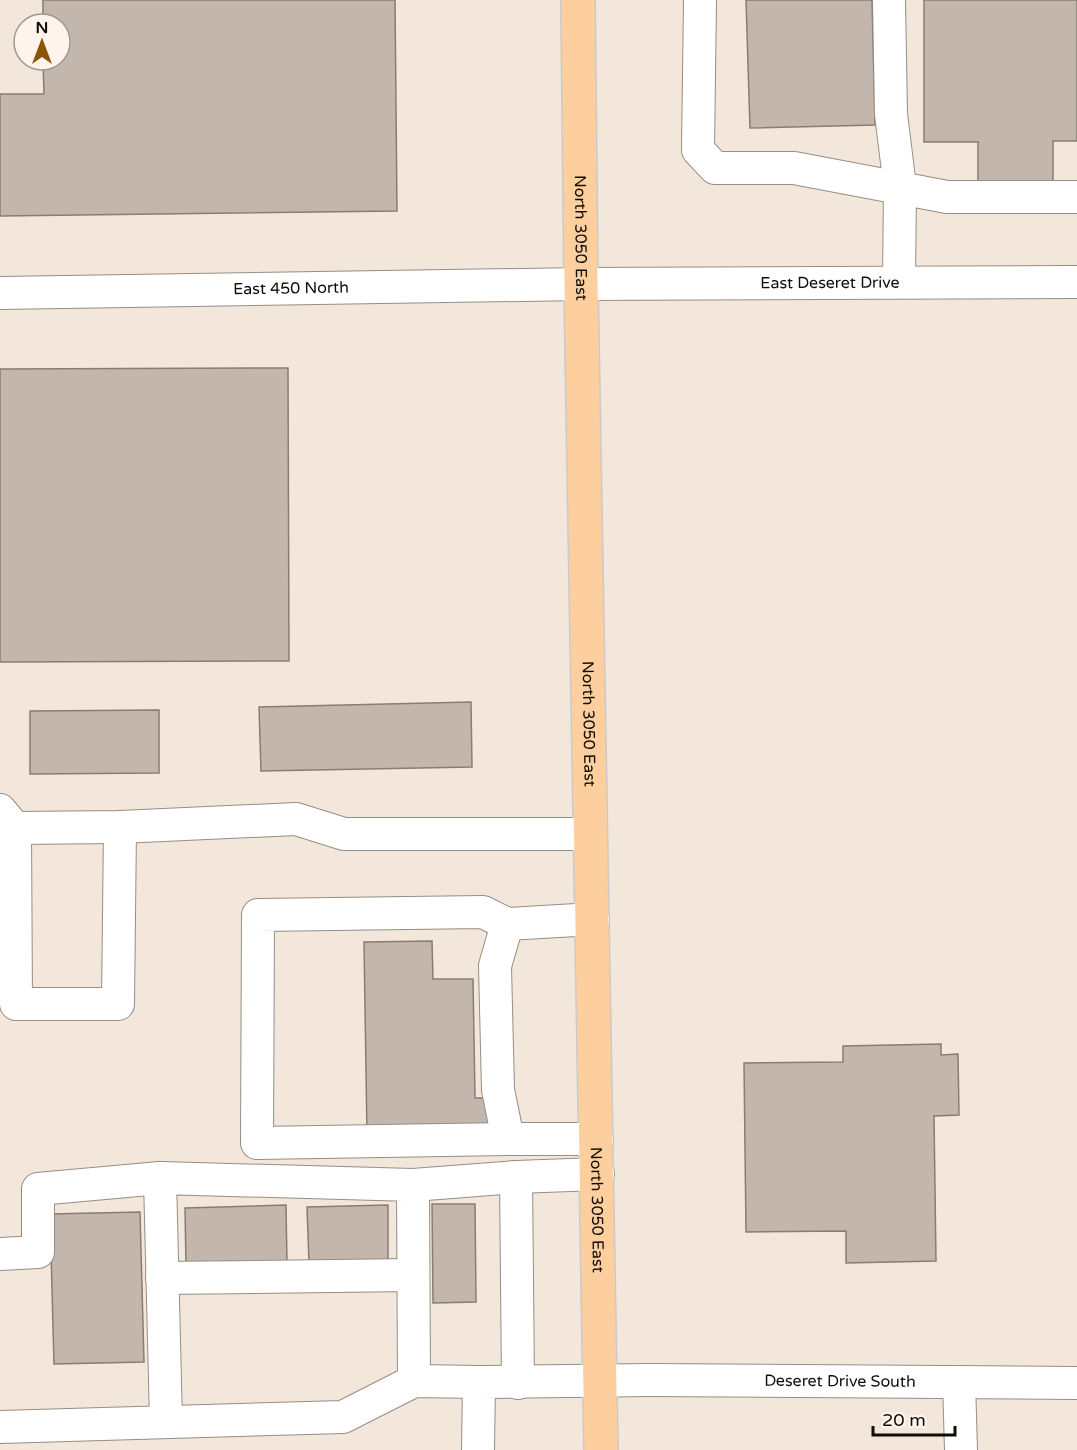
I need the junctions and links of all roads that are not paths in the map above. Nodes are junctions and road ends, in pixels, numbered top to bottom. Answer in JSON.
{"nodes":[{"id":1,"x":578,"y":0,"type":"edge"},
{"id":2,"x":700,"y":0,"type":"edge"},
{"id":3,"x":889,"y":0,"type":"edge"},
{"id":4,"x":900,"y":187,"type":"junction"},
{"id":5,"x":1077,"y":197,"type":"edge"},
{"id":6,"x":899,"y":282,"type":"junction"},
{"id":7,"x":1077,"y":282,"type":"edge"},
{"id":8,"x":581,"y":284,"type":"junction"},
{"id":9,"x":0,"y":293,"type":"edge"},
{"id":10,"x":8,"y":819,"type":"edge"},
{"id":11,"x":120,"y":827,"type":"junction"},
{"id":12,"x":591,"y":834,"type":"junction"},
{"id":13,"x":593,"y":919,"type":"junction"},
{"id":14,"x":507,"y":924,"type":"junction"},
{"id":15,"x":508,"y":1139,"type":"junction"},
{"id":16,"x":597,"y":1139,"type":"junction"},
{"id":17,"x":598,"y":1174,"type":"junction"},
{"id":18,"x":160,"y":1178,"type":"junction"},
{"id":19,"x":516,"y":1178,"type":"junction"},
{"id":20,"x":413,"y":1185,"type":"junction"},
{"id":21,"x":0,"y":1254,"type":"edge"},
{"id":22,"x":413,"y":1275,"type":"junction"},
{"id":23,"x":162,"y":1278,"type":"junction"},
{"id":24,"x":602,"y":1380,"type":"junction"},
{"id":25,"x":414,"y":1381,"type":"junction"},
{"id":26,"x":478,"y":1382,"type":"junction"},
{"id":27,"x":959,"y":1382,"type":"junction"},
{"id":28,"x":518,"y":1383,"type":"junction"},
{"id":29,"x":1077,"y":1383,"type":"edge"},
{"id":30,"x":166,"y":1422,"type":"junction"},
{"id":31,"x":0,"y":1427,"type":"edge"},
{"id":32,"x":3,"y":1450,"type":"edge"},
{"id":33,"x":478,"y":1450,"type":"edge"},
{"id":34,"x":602,"y":1450,"type":"edge"},
{"id":35,"x":961,"y":1450,"type":"edge"}],
"edges":[{"from":1,"to":8,"type":"main road","name":"North 3050 East"},
{"from":2,"to":4,"type":"street"},
{"from":3,"to":4,"type":"street"},
{"from":4,"to":5,"type":"street"},
{"from":4,"to":6,"type":"street"},
{"from":6,"to":7,"type":"street","name":"East Deseret Drive"},
{"from":6,"to":8,"type":"street","name":"East Deseret Drive"},
{"from":8,"to":9,"type":"street","name":"East 450 North"},
{"from":8,"to":12,"type":"main road","name":"North 3050 East"},
{"from":10,"to":11,"type":"street"},
{"from":10,"to":11,"type":"street"},
{"from":11,"to":12,"type":"street"},
{"from":12,"to":13,"type":"main road","name":"North 3050 East"},
{"from":13,"to":14,"type":"street"},
{"from":13,"to":16,"type":"main road","name":"North 3050 East"},
{"from":14,"to":15,"type":"street"},
{"from":14,"to":15,"type":"street"},
{"from":15,"to":16,"type":"street"},
{"from":16,"to":17,"type":"main road","name":"North 3050 East"},
{"from":17,"to":19,"type":"street"},
{"from":17,"to":24,"type":"main road","name":"North 3050 East"},
{"from":18,"to":20,"type":"street"},
{"from":18,"to":21,"type":"street"},
{"from":18,"to":23,"type":"street"},
{"from":19,"to":20,"type":"street"},
{"from":19,"to":28,"type":"street"},
{"from":20,"to":22,"type":"street"},
{"from":22,"to":23,"type":"street"},
{"from":22,"to":25,"type":"street"},
{"from":23,"to":30,"type":"street"},
{"from":24,"to":27,"type":"street","name":"Deseret Drive South"},
{"from":24,"to":28,"type":"street","name":"Deseret Drive South"},
{"from":24,"to":34,"type":"main road","name":"North 3050 East"},
{"from":25,"to":26,"type":"street","name":"Deseret Drive South"},
{"from":25,"to":30,"type":"street"},
{"from":26,"to":28,"type":"street","name":"Deseret Drive South"},
{"from":26,"to":33,"type":"street"},
{"from":27,"to":29,"type":"street","name":"Deseret Drive South"},
{"from":27,"to":35,"type":"street"},
{"from":30,"to":31,"type":"street"},
{"from":31,"to":32,"type":"street"}]}
